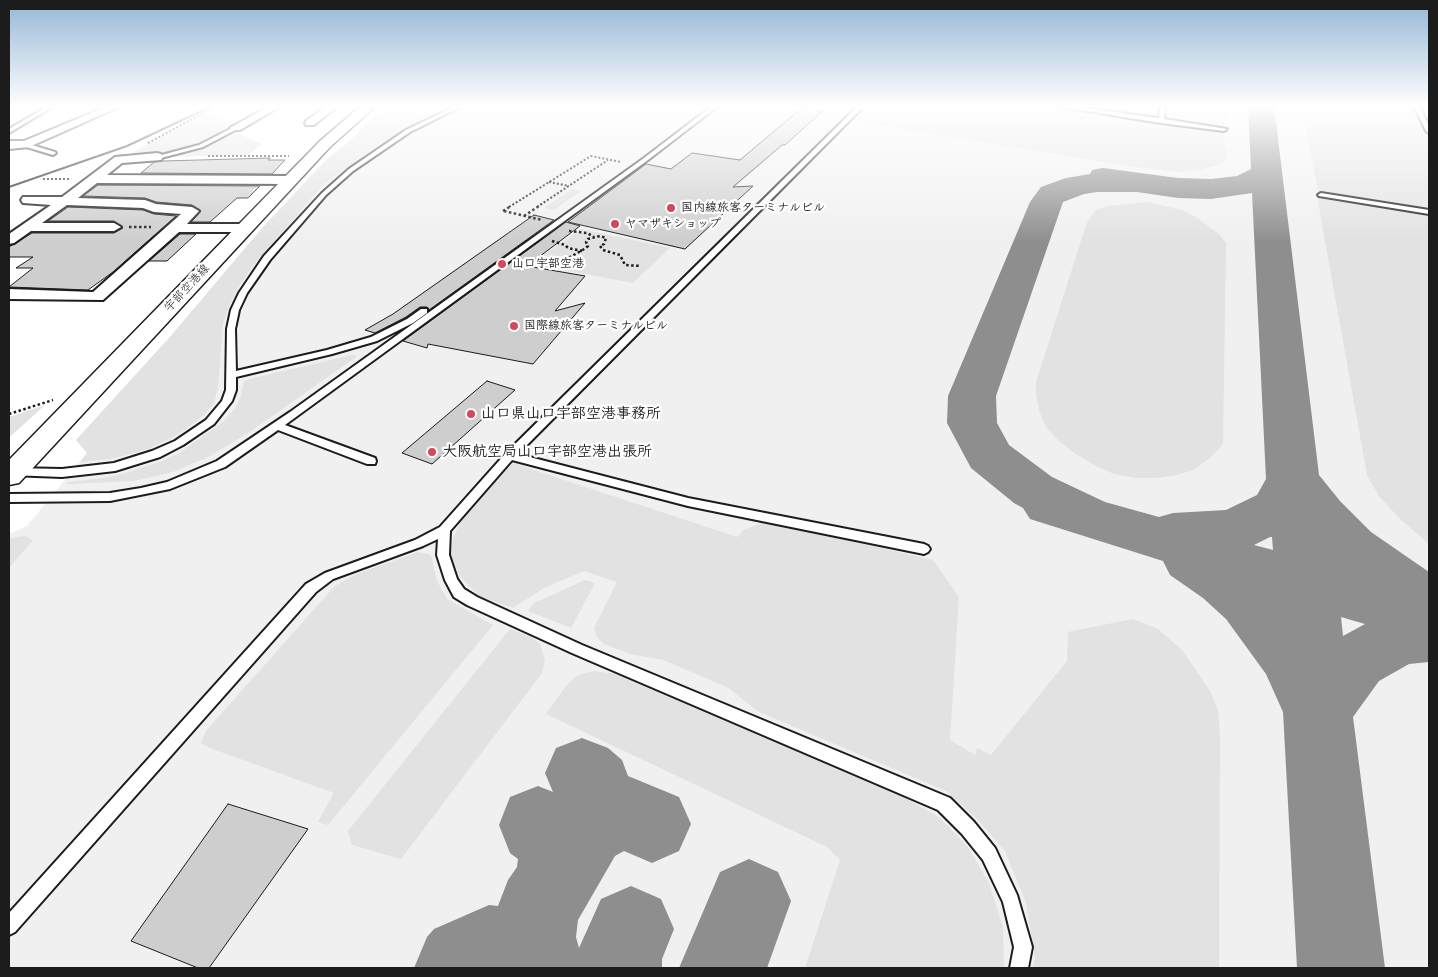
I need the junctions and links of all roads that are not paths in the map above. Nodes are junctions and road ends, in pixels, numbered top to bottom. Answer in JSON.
{"nodes":[{"id":1,"x":178,"y":152,"type":"edge"},
{"id":2,"x":318,"y":152,"type":"edge"},
{"id":3,"x":378,"y":152,"type":"edge"},
{"id":4,"x":656,"y":152,"type":"edge"},
{"id":5,"x":814,"y":152,"type":"edge"},
{"id":6,"x":157,"y":157,"type":"joint"},
{"id":7,"x":95,"y":179,"type":"junction"},
{"id":8,"x":290,"y":180,"type":"junction"},
{"id":9,"x":1321,"y":195,"type":"dead end"},
{"id":10,"x":28,"y":200,"type":"dead end"},
{"id":11,"x":65,"y":201,"type":"junction"},
{"id":12,"x":1429,"y":212,"type":"edge"},
{"id":13,"x":26,"y":227,"type":"junction"},
{"id":14,"x":114,"y":227,"type":"road end"},
{"id":15,"x":175,"y":227,"type":"junction"},
{"id":16,"x":243,"y":228,"type":"junction"},
{"id":17,"x":9,"y":240,"type":"edge"},
{"id":18,"x":490,"y":272,"type":"junction"},
{"id":19,"x":9,"y":294,"type":"edge"},
{"id":20,"x":232,"y":375,"type":"junction"},
{"id":21,"x":278,"y":426,"type":"junction"},
{"id":22,"x":510,"y":456,"type":"junction"},
{"id":23,"x":371,"y":461,"type":"dead end"},
{"id":24,"x":10,"y":479,"type":"edge"},
{"id":25,"x":444,"y":530,"type":"junction"},
{"id":26,"x":924,"y":549,"type":"dead end"},
{"id":27,"x":9,"y":926,"type":"edge"},
{"id":28,"x":1019,"y":968,"type":"edge"}],
"edges":[{"from":1,"to":6,"type":"lane"},
{"from":2,"to":8,"type":"main road","name":"宇部空港線"},
{"from":3,"to":20,"type":"lane"},
{"from":4,"to":18,"type":"lane"},
{"from":5,"to":22,"type":"lane"},
{"from":6,"to":7,"type":"street"},
{"from":7,"to":8,"type":"street"},
{"from":7,"to":11,"type":"street"},
{"from":8,"to":16,"type":"main road","name":"宇部空港線"},
{"from":9,"to":12,"type":"lane"},
{"from":10,"to":11,"type":"street"},
{"from":11,"to":13,"type":"street"},
{"from":11,"to":15,"type":"street"},
{"from":13,"to":14,"type":"street"},
{"from":13,"to":17,"type":"street"},
{"from":15,"to":16,"type":"street"},
{"from":15,"to":19,"type":"street"},
{"from":16,"to":24,"type":"main road","name":"宇部空港線"},
{"from":18,"to":20,"type":"lane"},
{"from":18,"to":21,"type":"lane"},
{"from":20,"to":24,"type":"lane"},
{"from":21,"to":23,"type":"lane"},
{"from":21,"to":24,"type":"lane"},
{"from":22,"to":25,"type":"lane"},
{"from":22,"to":26,"type":"lane"},
{"from":25,"to":27,"type":"lane"},
{"from":25,"to":28,"type":"lane"}]}
